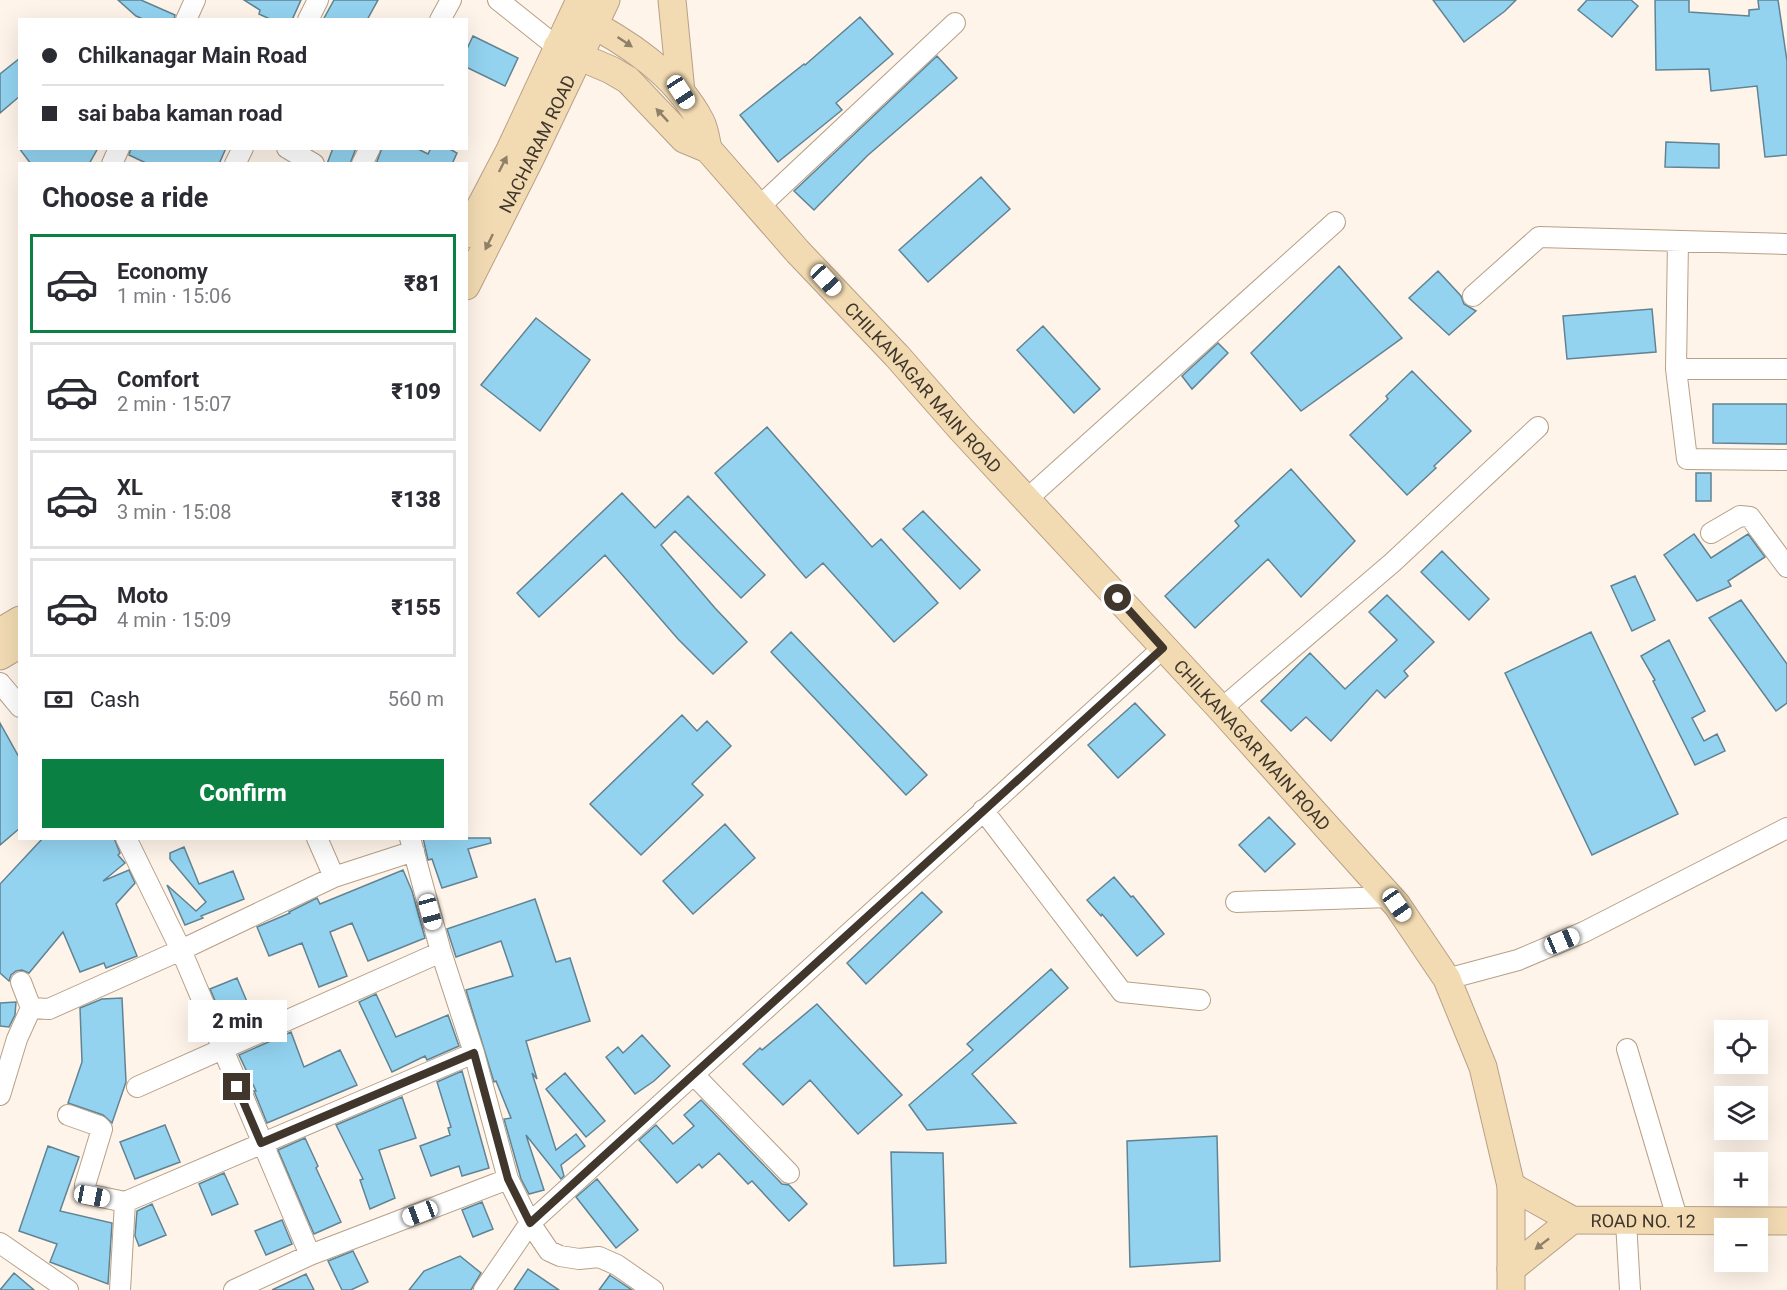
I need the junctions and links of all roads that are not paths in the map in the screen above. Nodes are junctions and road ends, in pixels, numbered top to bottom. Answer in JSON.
{"nodes":[{"id":1,"x":195,"y":0,"type":"edge"},
{"id":2,"x":318,"y":0,"type":"edge"},
{"id":3,"x":451,"y":0,"type":"edge"},
{"id":4,"x":498,"y":0,"type":"edge"},
{"id":5,"x":606,"y":0,"type":"edge"},
{"id":6,"x":672,"y":0,"type":"edge"},
{"id":7,"x":582,"y":13,"type":"edge"},
{"id":8,"x":187,"y":18,"type":"edge"},
{"id":9,"x":309,"y":18,"type":"edge"},
{"id":10,"x":441,"y":18,"type":"edge"},
{"id":11,"x":955,"y":23,"type":"dead end"},
{"id":12,"x":568,"y":52,"type":"junction"},
{"id":13,"x":681,"y":92,"type":"junction"},
{"id":14,"x":708,"y":149,"type":"junction"},
{"id":15,"x":290,"y":150,"type":"edge"},
{"id":16,"x":311,"y":162,"type":"edge"},
{"id":17,"x":760,"y":206,"type":"junction"},
{"id":18,"x":1335,"y":222,"type":"dead end"},
{"id":19,"x":468,"y":230,"type":"edge"},
{"id":20,"x":1678,"y":241,"type":"junction"},
{"id":21,"x":1787,"y":244,"type":"edge"},
{"id":22,"x":468,"y":282,"type":"edge"},
{"id":23,"x":1473,"y":296,"type":"dead end"},
{"id":24,"x":1676,"y":369,"type":"junction"},
{"id":25,"x":1787,"y":369,"type":"edge"},
{"id":26,"x":1538,"y":427,"type":"dead end"},
{"id":27,"x":1787,"y":460,"type":"edge"},
{"id":28,"x":1028,"y":499,"type":"junction"},
{"id":29,"x":1711,"y":533,"type":"dead end"},
{"id":30,"x":1787,"y":567,"type":"edge"},
{"id":31,"x":18,"y":621,"type":"edge"},
{"id":32,"x":0,"y":632,"type":"edge"},
{"id":33,"x":18,"y":645,"type":"edge"},
{"id":34,"x":1163,"y":648,"type":"junction"},
{"id":35,"x":0,"y":656,"type":"edge"},
{"id":36,"x":0,"y":683,"type":"edge"},
{"id":37,"x":18,"y":705,"type":"edge"},
{"id":38,"x":1221,"y":709,"type":"junction"},
{"id":39,"x":983,"y":810,"type":"junction"},
{"id":40,"x":1787,"y":828,"type":"edge"},
{"id":41,"x":127,"y":840,"type":"edge"},
{"id":42,"x":318,"y":840,"type":"edge"},
{"id":43,"x":412,"y":845,"type":"edge"},
{"id":44,"x":334,"y":877,"type":"junction"},
{"id":45,"x":1390,"y":897,"type":"junction"},
{"id":46,"x":1236,"y":902,"type":"dead end"},
{"id":47,"x":181,"y":950,"type":"junction"},
{"id":48,"x":441,"y":952,"type":"junction"},
{"id":49,"x":1447,"y":979,"type":"junction"},
{"id":50,"x":21,"y":982,"type":"dead end"},
{"id":51,"x":1200,"y":1000,"type":"dead end"},
{"id":52,"x":32,"y":1008,"type":"junction"},
{"id":53,"x":9,"y":1038,"type":"edge"},
{"id":54,"x":222,"y":1049,"type":"junction"},
{"id":55,"x":1627,"y":1049,"type":"dead end"},
{"id":56,"x":474,"y":1053,"type":"junction"},
{"id":57,"x":694,"y":1076,"type":"junction"},
{"id":58,"x":137,"y":1087,"type":"dead end"},
{"id":59,"x":0,"y":1095,"type":"edge"},
{"id":60,"x":68,"y":1115,"type":"dead end"},
{"id":61,"x":261,"y":1143,"type":"junction"},
{"id":62,"x":789,"y":1173,"type":"dead end"},
{"id":63,"x":508,"y":1179,"type":"junction"},
{"id":64,"x":1511,"y":1186,"type":"junction"},
{"id":65,"x":125,"y":1202,"type":"junction"},
{"id":66,"x":1572,"y":1220,"type":"junction"},
{"id":67,"x":1678,"y":1221,"type":"junction"},
{"id":68,"x":1787,"y":1221,"type":"edge"},
{"id":69,"x":1626,"y":1222,"type":"junction"},
{"id":70,"x":530,"y":1223,"type":"junction"},
{"id":71,"x":0,"y":1243,"type":"edge"},
{"id":72,"x":310,"y":1255,"type":"junction"},
{"id":73,"x":1511,"y":1279,"type":"edge"},
{"id":74,"x":68,"y":1290,"type":"edge"},
{"id":75,"x":120,"y":1290,"type":"edge"},
{"id":76,"x":234,"y":1290,"type":"edge"},
{"id":77,"x":484,"y":1290,"type":"edge"},
{"id":78,"x":653,"y":1290,"type":"edge"},
{"id":79,"x":1630,"y":1290,"type":"edge"}],
"edges":[{"from":1,"to":8,"type":"street"},
{"from":2,"to":9,"type":"street"},
{"from":3,"to":10,"type":"street"},
{"from":4,"to":12,"type":"street"},
{"from":5,"to":7,"type":"main road","name":"NACHARAM ROAD"},
{"from":6,"to":13,"type":"main road"},
{"from":7,"to":12,"type":"main road","name":"NACHARAM ROAD"},
{"from":7,"to":13,"type":"main road","one_way":true},
{"from":11,"to":17,"type":"street"},
{"from":14,"to":12,"type":"main road","one_way":true},
{"from":19,"to":12,"type":"main road","name":"NACHARAM ROAD","one_way":true},
{"from":12,"to":22,"type":"main road","name":"NACHARAM ROAD","one_way":true},
{"from":13,"to":14,"type":"main road"},
{"from":14,"to":17,"type":"main road","name":"CHILKANAGAR MAIN ROAD"},
{"from":15,"to":16,"type":"street"},
{"from":17,"to":28,"type":"main road","name":"CHILKANAGAR MAIN ROAD"},
{"from":18,"to":28,"type":"street"},
{"from":20,"to":21,"type":"street"},
{"from":20,"to":23,"type":"street"},
{"from":20,"to":24,"type":"street"},
{"from":24,"to":25,"type":"street"},
{"from":24,"to":27,"type":"street"},
{"from":26,"to":38,"type":"street"},
{"from":28,"to":34,"type":"main road","name":"CHILKANAGAR MAIN ROAD"},
{"from":29,"to":30,"type":"street"},
{"from":31,"to":32,"type":"main road"},
{"from":33,"to":35,"type":"main road"},
{"from":34,"to":38,"type":"main road","name":"CHILKANAGAR MAIN ROAD"},
{"from":34,"to":39,"type":"street"},
{"from":36,"to":37,"type":"street"},
{"from":38,"to":45,"type":"main road","name":"CHILKANAGAR MAIN ROAD"},
{"from":39,"to":51,"type":"street"},
{"from":39,"to":57,"type":"street"},
{"from":40,"to":49,"type":"street"},
{"from":41,"to":47,"type":"street"},
{"from":42,"to":44,"type":"street"},
{"from":43,"to":44,"type":"street"},
{"from":43,"to":48,"type":"street"},
{"from":44,"to":47,"type":"street"},
{"from":45,"to":46,"type":"street"},
{"from":45,"to":49,"type":"main road","name":"CHILKANAGAR MAIN ROAD"},
{"from":47,"to":52,"type":"street"},
{"from":47,"to":54,"type":"street"},
{"from":48,"to":54,"type":"street"},
{"from":48,"to":56,"type":"street"},
{"from":49,"to":64,"type":"main road","name":"CHILKANAGAR MAIN ROAD"},
{"from":50,"to":52,"type":"street"},
{"from":52,"to":53,"type":"street"},
{"from":53,"to":59,"type":"street"},
{"from":54,"to":58,"type":"street"},
{"from":54,"to":61,"type":"street"},
{"from":55,"to":67,"type":"street"},
{"from":56,"to":61,"type":"street"},
{"from":56,"to":63,"type":"street"},
{"from":57,"to":62,"type":"street"},
{"from":57,"to":70,"type":"street"},
{"from":60,"to":65,"type":"street"},
{"from":61,"to":65,"type":"street"},
{"from":61,"to":72,"type":"street"},
{"from":63,"to":70,"type":"street"},
{"from":63,"to":72,"type":"street"},
{"from":64,"to":66,"type":"main road"},
{"from":64,"to":73,"type":"main road","name":"CHILKANAGAR MAIN ROAD"},
{"from":65,"to":75,"type":"street"},
{"from":66,"to":69,"type":"main road","name":"ROAD NO. 12"},
{"from":66,"to":73,"type":"main road","one_way":true},
{"from":67,"to":68,"type":"main road","name":"ROAD NO. 12"},
{"from":67,"to":69,"type":"main road","name":"ROAD NO. 12"},
{"from":69,"to":79,"type":"street"},
{"from":70,"to":77,"type":"street"},
{"from":70,"to":78,"type":"street"},
{"from":71,"to":74,"type":"street"},
{"from":72,"to":76,"type":"street"}]}
